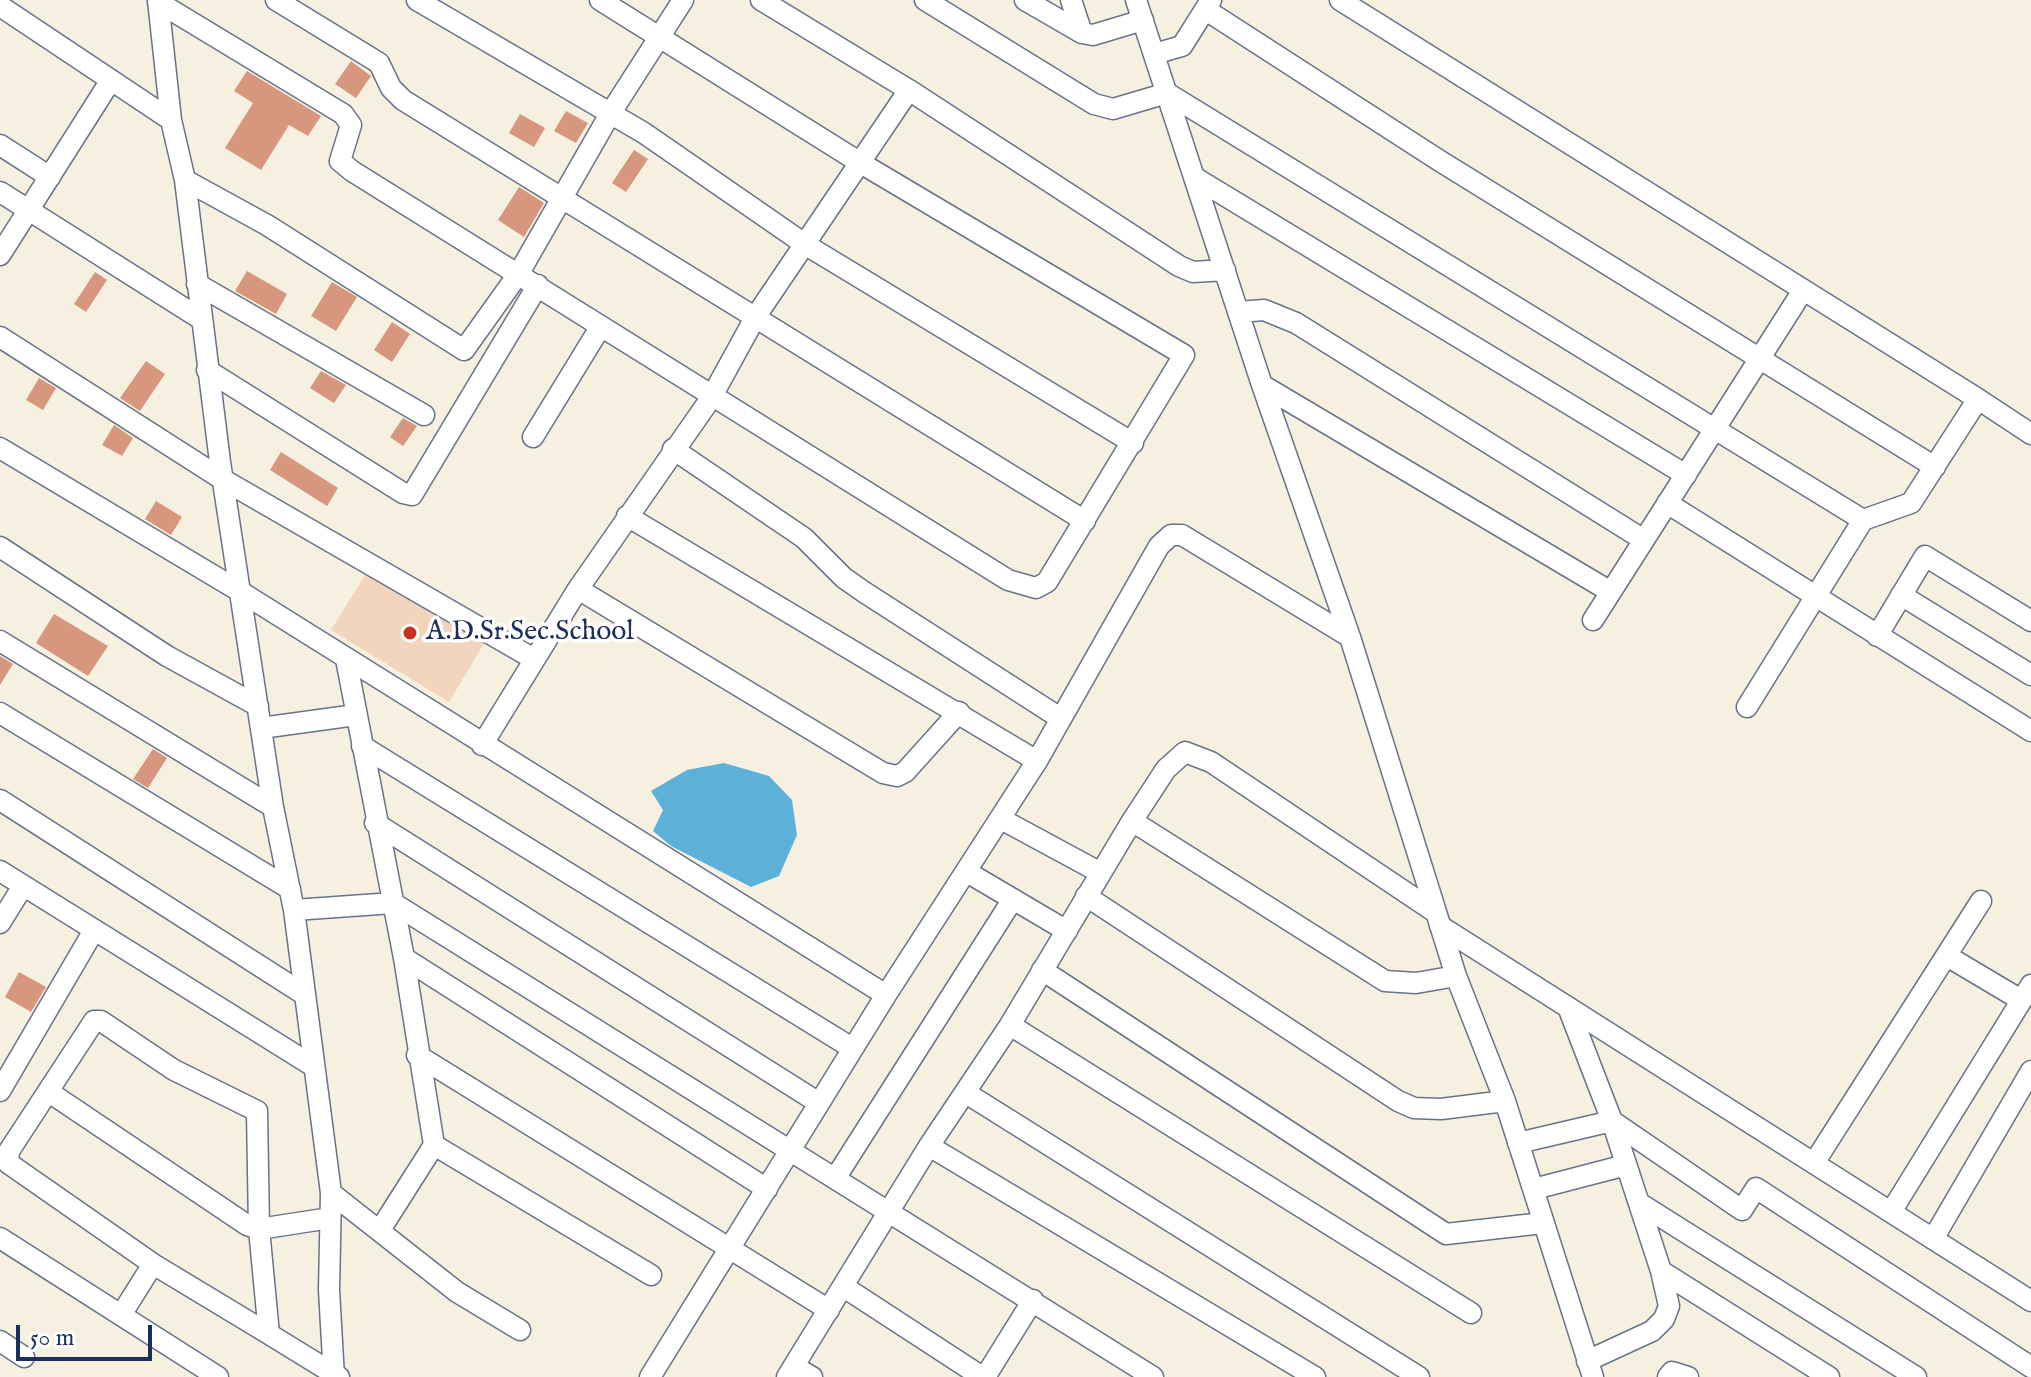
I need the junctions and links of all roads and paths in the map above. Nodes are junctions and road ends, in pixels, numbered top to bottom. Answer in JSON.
{"nodes":[{"id":1,"x":276,"y":0,"type":"edge"},
{"id":2,"x":417,"y":0,"type":"edge"},
{"id":3,"x":600,"y":0,"type":"edge"},
{"id":4,"x":683,"y":0,"type":"edge"},
{"id":5,"x":761,"y":0,"type":"edge"},
{"id":6,"x":925,"y":0,"type":"edge"},
{"id":7,"x":1025,"y":0,"type":"edge"},
{"id":8,"x":1071,"y":0,"type":"edge"},
{"id":9,"x":1340,"y":0,"type":"edge"},
{"id":10,"x":158,"y":1,"type":"edge"},
{"id":11,"x":1208,"y":5,"type":"edge"},
{"id":12,"x":0,"y":6,"type":"edge"},
{"id":13,"x":1140,"y":10,"type":"edge"},
{"id":14,"x":1082,"y":33,"type":"junction"},
{"id":15,"x":659,"y":37,"type":"junction"},
{"id":16,"x":1154,"y":54,"type":"junction"},
{"id":17,"x":111,"y":80,"type":"junction"},
{"id":18,"x":909,"y":90,"type":"junction"},
{"id":19,"x":1167,"y":93,"type":"junction"},
{"id":20,"x":610,"y":114,"type":"junction"},
{"id":21,"x":171,"y":120,"type":"junction"},
{"id":22,"x":0,"y":145,"type":"edge"},
{"id":23,"x":859,"y":162,"type":"junction"},
{"id":24,"x":50,"y":177,"type":"junction"},
{"id":25,"x":1194,"y":177,"type":"junction"},
{"id":26,"x":185,"y":180,"type":"junction"},
{"id":27,"x":0,"y":192,"type":"edge"},
{"id":28,"x":562,"y":198,"type":"junction"},
{"id":29,"x":29,"y":210,"type":"junction"},
{"id":30,"x":806,"y":245,"type":"junction"},
{"id":31,"x":0,"y":255,"type":"edge"},
{"id":32,"x":1225,"y":270,"type":"junction"},
{"id":33,"x":519,"y":273,"type":"junction"},
{"id":34,"x":197,"y":284,"type":"junction"},
{"id":35,"x":538,"y":285,"type":"junction"},
{"id":36,"x":1802,"y":292,"type":"junction"},
{"id":37,"x":1238,"y":312,"type":"junction"},
{"id":38,"x":756,"y":316,"type":"junction"},
{"id":39,"x":201,"y":319,"type":"junction"},
{"id":40,"x":601,"y":326,"type":"junction"},
{"id":41,"x":0,"y":337,"type":"edge"},
{"id":42,"x":1760,"y":359,"type":"junction"},
{"id":43,"x":207,"y":370,"type":"junction"},
{"id":44,"x":1262,"y":385,"type":"junction"},
{"id":45,"x":711,"y":398,"type":"junction"},
{"id":46,"x":1978,"y":399,"type":"junction"},
{"id":47,"x":424,"y":415,"type":"dead end"},
{"id":48,"x":1715,"y":428,"type":"junction"},
{"id":49,"x":2031,"y":434,"type":"edge"},
{"id":50,"x":533,"y":437,"type":"dead end"},
{"id":51,"x":1133,"y":443,"type":"junction"},
{"id":52,"x":0,"y":448,"type":"edge"},
{"id":53,"x":673,"y":449,"type":"junction"},
{"id":54,"x":1935,"y":467,"type":"junction"},
{"id":55,"x":1686,"y":475,"type":"junction"},
{"id":56,"x":222,"y":479,"type":"junction"},
{"id":57,"x":1667,"y":503,"type":"junction"},
{"id":58,"x":627,"y":516,"type":"junction"},
{"id":59,"x":1863,"y":520,"type":"junction"},
{"id":60,"x":1085,"y":521,"type":"junction"},
{"id":61,"x":1644,"y":540,"type":"junction"},
{"id":62,"x":0,"y":547,"type":"edge"},
{"id":63,"x":578,"y":589,"type":"junction"},
{"id":64,"x":241,"y":592,"type":"junction"},
{"id":65,"x":1611,"y":592,"type":"junction"},
{"id":66,"x":1814,"y":595,"type":"junction"},
{"id":67,"x":1901,"y":595,"type":"junction"},
{"id":68,"x":1593,"y":620,"type":"dead end"},
{"id":69,"x":2031,"y":621,"type":"edge"},
{"id":70,"x":1877,"y":636,"type":"junction"},
{"id":71,"x":1350,"y":637,"type":"junction"},
{"id":72,"x":0,"y":641,"type":"edge"},
{"id":73,"x":346,"y":659,"type":"junction"},
{"id":74,"x":534,"y":659,"type":"junction"},
{"id":75,"x":2031,"y":675,"type":"edge"},
{"id":76,"x":258,"y":706,"type":"junction"},
{"id":77,"x":1747,"y":707,"type":"dead end"},
{"id":78,"x":959,"y":712,"type":"junction"},
{"id":79,"x":0,"y":713,"type":"edge"},
{"id":80,"x":356,"y":715,"type":"junction"},
{"id":81,"x":1060,"y":718,"type":"junction"},
{"id":82,"x":261,"y":728,"type":"junction"},
{"id":83,"x":2031,"y":731,"type":"edge"},
{"id":84,"x":482,"y":745,"type":"junction"},
{"id":85,"x":362,"y":746,"type":"junction"},
{"id":86,"x":1037,"y":761,"type":"junction"},
{"id":87,"x":0,"y":800,"type":"edge"},
{"id":88,"x":273,"y":807,"type":"junction"},
{"id":89,"x":1001,"y":819,"type":"junction"},
{"id":90,"x":1132,"y":821,"type":"junction"},
{"id":91,"x":375,"y":823,"type":"junction"},
{"id":92,"x":0,"y":871,"type":"edge"},
{"id":93,"x":967,"y":872,"type":"junction"},
{"id":94,"x":1101,"y":873,"type":"junction"},
{"id":95,"x":23,"y":886,"type":"junction"},
{"id":96,"x":290,"y":889,"type":"junction"},
{"id":97,"x":1086,"y":896,"type":"junction"},
{"id":98,"x":1013,"y":899,"type":"junction"},
{"id":99,"x":1981,"y":901,"type":"dead end"},
{"id":100,"x":393,"y":903,"type":"junction"},
{"id":101,"x":294,"y":910,"type":"junction"},
{"id":102,"x":1437,"y":919,"type":"junction"},
{"id":103,"x":0,"y":923,"type":"edge"},
{"id":104,"x":1067,"y":931,"type":"junction"},
{"id":105,"x":93,"y":932,"type":"junction"},
{"id":106,"x":1947,"y":956,"type":"junction"},
{"id":107,"x":404,"y":958,"type":"junction"},
{"id":108,"x":1042,"y":970,"type":"junction"},
{"id":109,"x":1456,"y":976,"type":"junction"},
{"id":110,"x":2026,"y":992,"type":"edge"},
{"id":111,"x":302,"y":993,"type":"junction"},
{"id":112,"x":886,"y":995,"type":"junction"},
{"id":113,"x":1568,"y":1007,"type":"junction"},
{"id":114,"x":1010,"y":1025,"type":"junction"},
{"id":115,"x":852,"y":1048,"type":"junction"},
{"id":116,"x":417,"y":1055,"type":"junction"},
{"id":117,"x":313,"y":1066,"type":"junction"},
{"id":118,"x":2031,"y":1071,"type":"edge"},
{"id":119,"x":0,"y":1091,"type":"edge"},
{"id":120,"x":49,"y":1092,"type":"junction"},
{"id":121,"x":966,"y":1093,"type":"junction"},
{"id":122,"x":1505,"y":1101,"type":"junction"},
{"id":123,"x":819,"y":1103,"type":"junction"},
{"id":124,"x":1612,"y":1121,"type":"junction"},
{"id":125,"x":1518,"y":1143,"type":"junction"},
{"id":126,"x":434,"y":1145,"type":"junction"},
{"id":127,"x":929,"y":1146,"type":"junction"},
{"id":128,"x":792,"y":1150,"type":"junction"},
{"id":129,"x":1814,"y":1163,"type":"junction"},
{"id":130,"x":1626,"y":1165,"type":"junction"},
{"id":131,"x":836,"y":1177,"type":"junction"},
{"id":132,"x":767,"y":1189,"type":"junction"},
{"id":133,"x":1534,"y":1189,"type":"junction"},
{"id":134,"x":331,"y":1193,"type":"junction"},
{"id":135,"x":1639,"y":1203,"type":"junction"},
{"id":136,"x":892,"y":1211,"type":"junction"},
{"id":137,"x":1891,"y":1212,"type":"junction"},
{"id":138,"x":330,"y":1218,"type":"junction"},
{"id":139,"x":1543,"y":1223,"type":"junction"},
{"id":140,"x":259,"y":1229,"type":"junction"},
{"id":141,"x":380,"y":1230,"type":"junction"},
{"id":142,"x":0,"y":1238,"type":"edge"},
{"id":143,"x":1933,"y":1239,"type":"junction"},
{"id":144,"x":732,"y":1250,"type":"junction"},
{"id":145,"x":153,"y":1264,"type":"junction"},
{"id":146,"x":1661,"y":1271,"type":"junction"},
{"id":147,"x":651,"y":1275,"type":"dead end"},
{"id":148,"x":844,"y":1287,"type":"junction"},
{"id":149,"x":1033,"y":1300,"type":"junction"},
{"id":150,"x":2031,"y":1301,"type":"edge"},
{"id":151,"x":829,"y":1310,"type":"junction"},
{"id":152,"x":1471,"y":1313,"type":"dead end"},
{"id":153,"x":121,"y":1315,"type":"junction"},
{"id":154,"x":520,"y":1330,"type":"dead end"},
{"id":155,"x":269,"y":1334,"type":"junction"},
{"id":156,"x":0,"y":1341,"type":"edge"},
{"id":157,"x":24,"y":1357,"type":"dead end"},
{"id":158,"x":2031,"y":1366,"type":"edge"},
{"id":159,"x":1590,"y":1369,"type":"edge"},
{"id":160,"x":207,"y":1374,"type":"edge"},
{"id":161,"x":798,"y":1374,"type":"edge"},
{"id":162,"x":336,"y":1376,"type":"edge"},
{"id":163,"x":650,"y":1377,"type":"edge"},
{"id":164,"x":984,"y":1377,"type":"edge"},
{"id":165,"x":1153,"y":1377,"type":"edge"},
{"id":166,"x":1315,"y":1377,"type":"edge"},
{"id":167,"x":1419,"y":1377,"type":"edge"},
{"id":168,"x":1668,"y":1377,"type":"edge"},
{"id":169,"x":1688,"y":1377,"type":"edge"},
{"id":170,"x":1829,"y":1377,"type":"edge"},
{"id":171,"x":1916,"y":1377,"type":"edge"},
{"id":172,"x":2024,"y":1377,"type":"edge"}],
"edges":[{"from":1,"to":28,"type":"street"},
{"from":2,"to":20,"type":"street"},
{"from":3,"to":15,"type":"street"},
{"from":4,"to":15,"type":"street"},
{"from":5,"to":18,"type":"street"},
{"from":6,"to":19,"type":"street"},
{"from":7,"to":14,"type":"street"},
{"from":8,"to":14,"type":"street"},
{"from":9,"to":36,"type":"street"},
{"from":10,"to":21,"type":"street"},
{"from":10,"to":33,"type":"street"},
{"from":11,"to":16,"type":"street"},
{"from":11,"to":42,"type":"street"},
{"from":12,"to":17,"type":"street"},
{"from":13,"to":14,"type":"street"},
{"from":13,"to":16,"type":"street"},
{"from":15,"to":20,"type":"street"},
{"from":15,"to":23,"type":"street"},
{"from":16,"to":19,"type":"street"},
{"from":17,"to":21,"type":"street"},
{"from":17,"to":24,"type":"street"},
{"from":18,"to":23,"type":"street"},
{"from":18,"to":32,"type":"street"},
{"from":19,"to":25,"type":"street"},
{"from":19,"to":48,"type":"street"},
{"from":20,"to":28,"type":"street"},
{"from":20,"to":30,"type":"street"},
{"from":21,"to":26,"type":"street"},
{"from":22,"to":24,"type":"street"},
{"from":23,"to":30,"type":"street"},
{"from":23,"to":51,"type":"street"},
{"from":24,"to":29,"type":"street"},
{"from":25,"to":32,"type":"street"},
{"from":25,"to":55,"type":"street"},
{"from":26,"to":33,"type":"street"},
{"from":26,"to":34,"type":"street"},
{"from":27,"to":29,"type":"street"},
{"from":28,"to":33,"type":"street"},
{"from":28,"to":38,"type":"street"},
{"from":29,"to":31,"type":"street"},
{"from":29,"to":39,"type":"street"},
{"from":30,"to":38,"type":"street"},
{"from":30,"to":51,"type":"street"},
{"from":32,"to":37,"type":"street"},
{"from":33,"to":35,"type":"street"},
{"from":34,"to":39,"type":"street"},
{"from":34,"to":47,"type":"street"},
{"from":35,"to":40,"type":"street"},
{"from":35,"to":43,"type":"street"},
{"from":36,"to":42,"type":"street"},
{"from":36,"to":46,"type":"street"},
{"from":37,"to":44,"type":"street"},
{"from":37,"to":61,"type":"street"},
{"from":38,"to":45,"type":"street"},
{"from":38,"to":60,"type":"street"},
{"from":39,"to":43,"type":"street"},
{"from":40,"to":45,"type":"street"},
{"from":40,"to":50,"type":"street"},
{"from":41,"to":56,"type":"street"},
{"from":42,"to":48,"type":"street"},
{"from":42,"to":54,"type":"street"},
{"from":43,"to":56,"type":"street"},
{"from":44,"to":65,"type":"street"},
{"from":44,"to":71,"type":"street"},
{"from":45,"to":53,"type":"street"},
{"from":45,"to":60,"type":"street"},
{"from":46,"to":49,"type":"street"},
{"from":46,"to":54,"type":"street"},
{"from":48,"to":55,"type":"street"},
{"from":48,"to":59,"type":"street"},
{"from":51,"to":60,"type":"street"},
{"from":52,"to":64,"type":"street"},
{"from":53,"to":58,"type":"street"},
{"from":53,"to":81,"type":"street"},
{"from":54,"to":59,"type":"street"},
{"from":55,"to":57,"type":"street"},
{"from":56,"to":64,"type":"street"},
{"from":56,"to":74,"type":"street"},
{"from":57,"to":61,"type":"street"},
{"from":57,"to":66,"type":"street"},
{"from":58,"to":63,"type":"street"},
{"from":58,"to":78,"type":"street"},
{"from":59,"to":66,"type":"street"},
{"from":61,"to":65,"type":"street"},
{"from":62,"to":76,"type":"street"},
{"from":63,"to":74,"type":"street"},
{"from":63,"to":78,"type":"street"},
{"from":64,"to":73,"type":"street"},
{"from":64,"to":76,"type":"street"},
{"from":65,"to":68,"type":"street"},
{"from":66,"to":70,"type":"street"},
{"from":66,"to":77,"type":"street"},
{"from":67,"to":69,"type":"street"},
{"from":67,"to":70,"type":"street"},
{"from":67,"to":75,"type":"street"},
{"from":70,"to":83,"type":"street"},
{"from":71,"to":81,"type":"street"},
{"from":71,"to":102,"type":"street"},
{"from":72,"to":88,"type":"street"},
{"from":73,"to":80,"type":"street"},
{"from":73,"to":84,"type":"street"},
{"from":74,"to":84,"type":"street"},
{"from":76,"to":82,"type":"street"},
{"from":78,"to":86,"type":"street"},
{"from":79,"to":96,"type":"street"},
{"from":80,"to":82,"type":"street"},
{"from":80,"to":85,"type":"street"},
{"from":81,"to":86,"type":"street"},
{"from":82,"to":88,"type":"street"},
{"from":84,"to":112,"type":"street"},
{"from":85,"to":91,"type":"street"},
{"from":85,"to":115,"type":"street"},
{"from":86,"to":89,"type":"street"},
{"from":87,"to":111,"type":"street"},
{"from":88,"to":96,"type":"street"},
{"from":89,"to":93,"type":"street"},
{"from":89,"to":94,"type":"street"},
{"from":90,"to":94,"type":"street"},
{"from":90,"to":102,"type":"street"},
{"from":90,"to":109,"type":"street"},
{"from":91,"to":100,"type":"street"},
{"from":91,"to":123,"type":"street"},
{"from":92,"to":95,"type":"street"},
{"from":93,"to":98,"type":"street"},
{"from":93,"to":112,"type":"street"},
{"from":94,"to":97,"type":"street"},
{"from":95,"to":103,"type":"street"},
{"from":95,"to":105,"type":"street"},
{"from":96,"to":101,"type":"street"},
{"from":97,"to":104,"type":"street"},
{"from":97,"to":122,"type":"street"},
{"from":98,"to":104,"type":"street"},
{"from":98,"to":131,"type":"street"},
{"from":99,"to":106,"type":"street"},
{"from":100,"to":101,"type":"street"},
{"from":100,"to":107,"type":"street"},
{"from":100,"to":128,"type":"street"},
{"from":101,"to":111,"type":"street"},
{"from":102,"to":109,"type":"street"},
{"from":102,"to":113,"type":"street"},
{"from":104,"to":108,"type":"street"},
{"from":105,"to":117,"type":"street"},
{"from":105,"to":119,"type":"street"},
{"from":106,"to":110,"type":"street"},
{"from":106,"to":129,"type":"street"},
{"from":107,"to":116,"type":"street"},
{"from":107,"to":132,"type":"street"},
{"from":108,"to":114,"type":"street"},
{"from":108,"to":139,"type":"street"},
{"from":109,"to":122,"type":"street"},
{"from":110,"to":137,"type":"street"},
{"from":111,"to":117,"type":"street"},
{"from":112,"to":115,"type":"street"},
{"from":113,"to":124,"type":"street"},
{"from":113,"to":129,"type":"street"},
{"from":114,"to":121,"type":"street"},
{"from":114,"to":152,"type":"street"},
{"from":115,"to":123,"type":"street"},
{"from":116,"to":126,"type":"street"},
{"from":116,"to":144,"type":"street"},
{"from":117,"to":134,"type":"street"},
{"from":118,"to":143,"type":"street"},
{"from":120,"to":140,"type":"street"},
{"from":120,"to":140,"type":"street"},
{"from":120,"to":145,"type":"street"},
{"from":121,"to":127,"type":"street"},
{"from":121,"to":167,"type":"street"},
{"from":122,"to":125,"type":"street"},
{"from":123,"to":128,"type":"street"},
{"from":124,"to":125,"type":"street"},
{"from":124,"to":130,"type":"street"},
{"from":124,"to":158,"type":"street"},
{"from":125,"to":133,"type":"street"},
{"from":126,"to":141,"type":"street"},
{"from":126,"to":147,"type":"street"},
{"from":127,"to":136,"type":"street"},
{"from":127,"to":166,"type":"street"},
{"from":128,"to":131,"type":"street"},
{"from":128,"to":132,"type":"street"},
{"from":129,"to":137,"type":"street"},
{"from":130,"to":133,"type":"street"},
{"from":130,"to":135,"type":"street"},
{"from":131,"to":136,"type":"street"},
{"from":132,"to":144,"type":"street"},
{"from":133,"to":139,"type":"street"},
{"from":134,"to":138,"type":"street"},
{"from":134,"to":141,"type":"street"},
{"from":135,"to":146,"type":"street"},
{"from":135,"to":171,"type":"street"},
{"from":136,"to":148,"type":"street"},
{"from":136,"to":149,"type":"street"},
{"from":137,"to":143,"type":"street"},
{"from":138,"to":140,"type":"street"},
{"from":138,"to":162,"type":"street"},
{"from":139,"to":159,"type":"street"},
{"from":140,"to":155,"type":"street"},
{"from":141,"to":154,"type":"street"},
{"from":142,"to":153,"type":"street"},
{"from":143,"to":150,"type":"street"},
{"from":144,"to":151,"type":"street"},
{"from":144,"to":163,"type":"street"},
{"from":145,"to":153,"type":"street"},
{"from":145,"to":155,"type":"street"},
{"from":146,"to":159,"type":"street"},
{"from":146,"to":170,"type":"street"},
{"from":148,"to":151,"type":"street"},
{"from":148,"to":164,"type":"street"},
{"from":149,"to":164,"type":"street"},
{"from":149,"to":165,"type":"street"},
{"from":151,"to":161,"type":"street"},
{"from":153,"to":160,"type":"street"},
{"from":155,"to":162,"type":"street"},
{"from":156,"to":157,"type":"street"},
{"from":158,"to":172,"type":"street"},
{"from":168,"to":169,"type":"street"}]}
